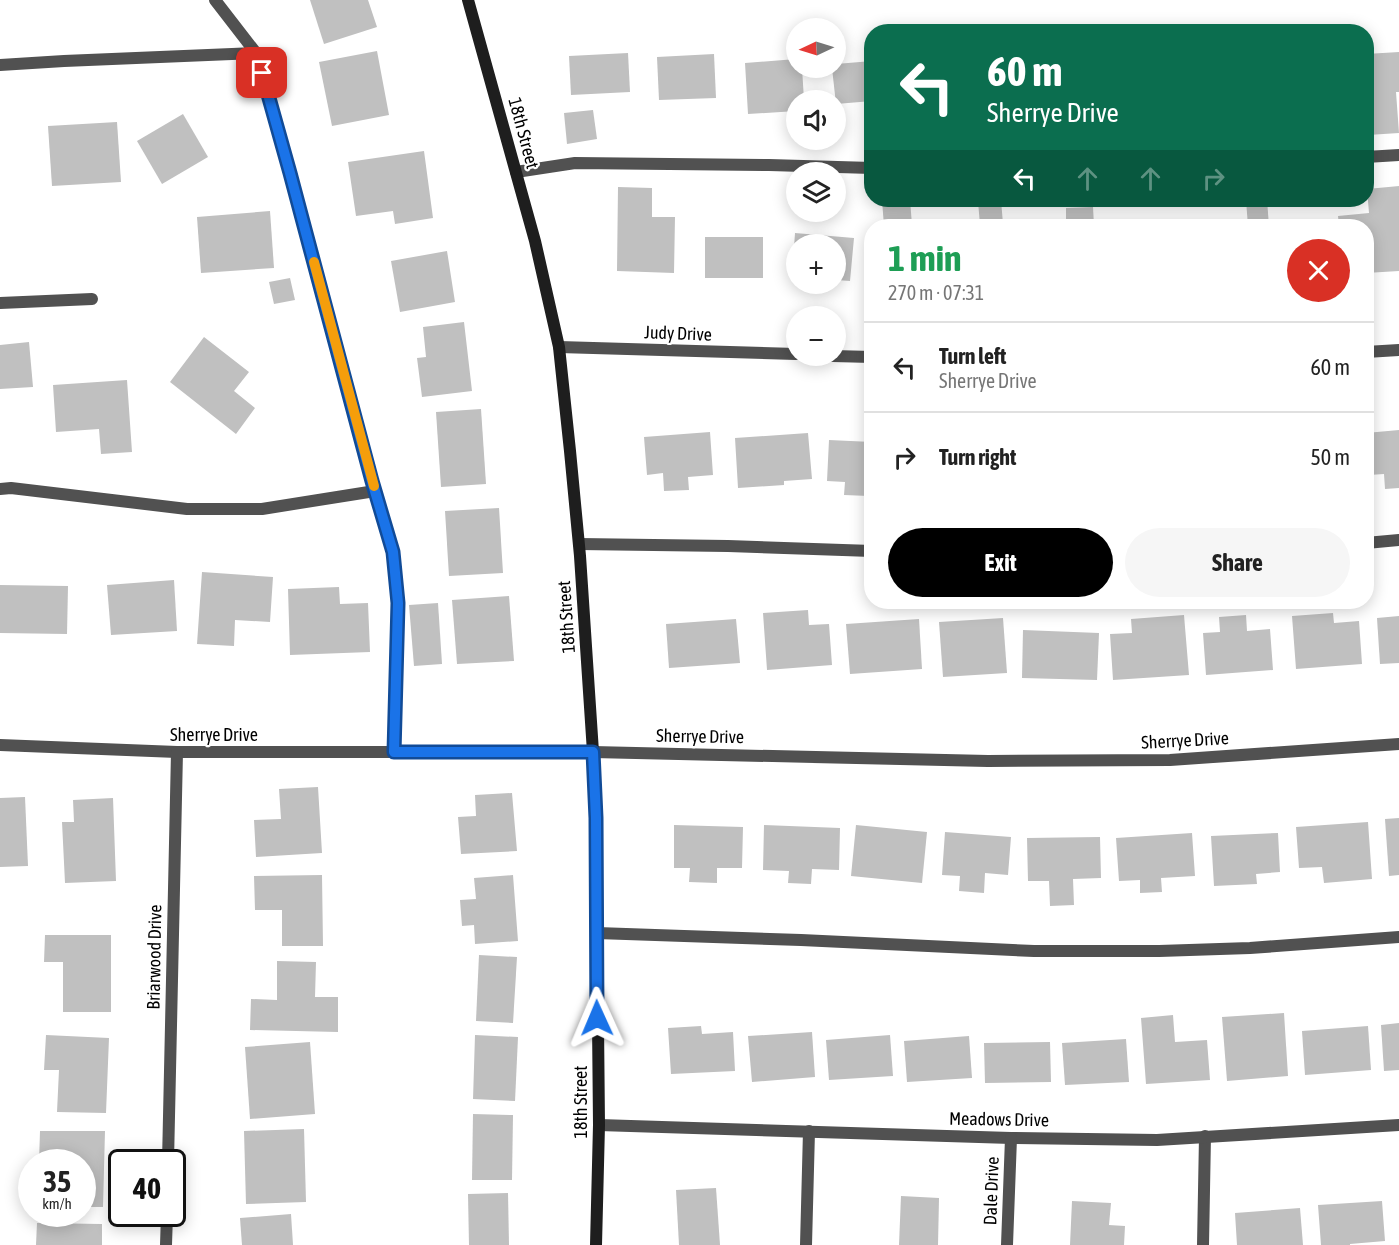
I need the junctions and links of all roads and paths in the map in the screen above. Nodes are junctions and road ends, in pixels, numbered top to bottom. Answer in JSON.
{"nodes":[{"id":1,"x":215,"y":0,"type":"edge"},
{"id":2,"x":468,"y":0,"type":"edge"},
{"id":3,"x":256,"y":53,"type":"junction"},
{"id":4,"x":0,"y":66,"type":"edge"},
{"id":5,"x":1399,"y":155,"type":"edge"},
{"id":6,"x":1374,"y":157,"type":"edge"},
{"id":7,"x":864,"y":168,"type":"edge"},
{"id":8,"x":516,"y":172,"type":"junction"},
{"id":9,"x":92,"y":299,"type":"dead end"},
{"id":10,"x":0,"y":303,"type":"edge"},
{"id":11,"x":559,"y":347,"type":"junction"},
{"id":12,"x":1399,"y":350,"type":"edge"},
{"id":13,"x":1374,"y":352,"type":"edge"},
{"id":14,"x":786,"y":354,"type":"edge"},
{"id":15,"x":846,"y":356,"type":"edge"},
{"id":16,"x":864,"y":357,"type":"edge"},
{"id":17,"x":0,"y":489,"type":"edge"},
{"id":18,"x":375,"y":491,"type":"junction"},
{"id":19,"x":1399,"y":540,"type":"edge"},
{"id":20,"x":1374,"y":542,"type":"edge"},
{"id":21,"x":579,"y":544,"type":"junction"},
{"id":22,"x":864,"y":551,"type":"edge"},
{"id":23,"x":1399,"y":744,"type":"edge"},
{"id":24,"x":0,"y":745,"type":"edge"},
{"id":25,"x":177,"y":752,"type":"junction"},
{"id":26,"x":394,"y":752,"type":"junction"},
{"id":27,"x":593,"y":752,"type":"junction"},
{"id":28,"x":597,"y":933,"type":"junction"},
{"id":29,"x":1399,"y":937,"type":"edge"},
{"id":30,"x":599,"y":1125,"type":"junction"},
{"id":31,"x":1399,"y":1125,"type":"edge"},
{"id":32,"x":809,"y":1131,"type":"junction"},
{"id":33,"x":1205,"y":1136,"type":"junction"},
{"id":34,"x":1011,"y":1137,"type":"junction"},
{"id":35,"x":168,"y":1149,"type":"edge"},
{"id":36,"x":167,"y":1227,"type":"edge"},
{"id":37,"x":166,"y":1245,"type":"edge"},
{"id":38,"x":596,"y":1245,"type":"edge"},
{"id":39,"x":806,"y":1245,"type":"edge"},
{"id":40,"x":1007,"y":1245,"type":"edge"},
{"id":41,"x":1203,"y":1245,"type":"edge"}],
"edges":[{"from":1,"to":3,"type":"street"},
{"from":2,"to":8,"type":"street","name":"18th Street"},
{"from":3,"to":4,"type":"street"},
{"from":3,"to":18,"type":"street"},
{"from":5,"to":6,"type":"street"},
{"from":7,"to":8,"type":"street"},
{"from":8,"to":11,"type":"street","name":"18th Street"},
{"from":9,"to":10,"type":"street"},
{"from":11,"to":14,"type":"street","name":"Judy Drive"},
{"from":11,"to":21,"type":"street","name":"18th Street"},
{"from":12,"to":13,"type":"street"},
{"from":15,"to":16,"type":"street"},
{"from":17,"to":18,"type":"street"},
{"from":18,"to":26,"type":"street"},
{"from":19,"to":20,"type":"street"},
{"from":21,"to":22,"type":"street"},
{"from":21,"to":27,"type":"street","name":"18th Street"},
{"from":23,"to":27,"type":"street","name":"Sherrye Drive"},
{"from":24,"to":25,"type":"street","name":"Sherrye Drive"},
{"from":25,"to":26,"type":"street","name":"Sherrye Drive"},
{"from":25,"to":35,"type":"street","name":"Briarwood Drive"},
{"from":26,"to":27,"type":"street","name":"Sherrye Drive"},
{"from":27,"to":28,"type":"street","name":"18th Street"},
{"from":28,"to":29,"type":"street"},
{"from":28,"to":30,"type":"street","name":"18th Street"},
{"from":30,"to":32,"type":"street","name":"Meadows Drive"},
{"from":30,"to":38,"type":"street","name":"18th Street"},
{"from":31,"to":33,"type":"street","name":"Meadows Drive"},
{"from":32,"to":34,"type":"street","name":"Meadows Drive"},
{"from":32,"to":39,"type":"street"},
{"from":33,"to":34,"type":"street","name":"Meadows Drive"},
{"from":33,"to":41,"type":"street"},
{"from":34,"to":40,"type":"street","name":"Dale Drive"},
{"from":36,"to":37,"type":"street"}]}
